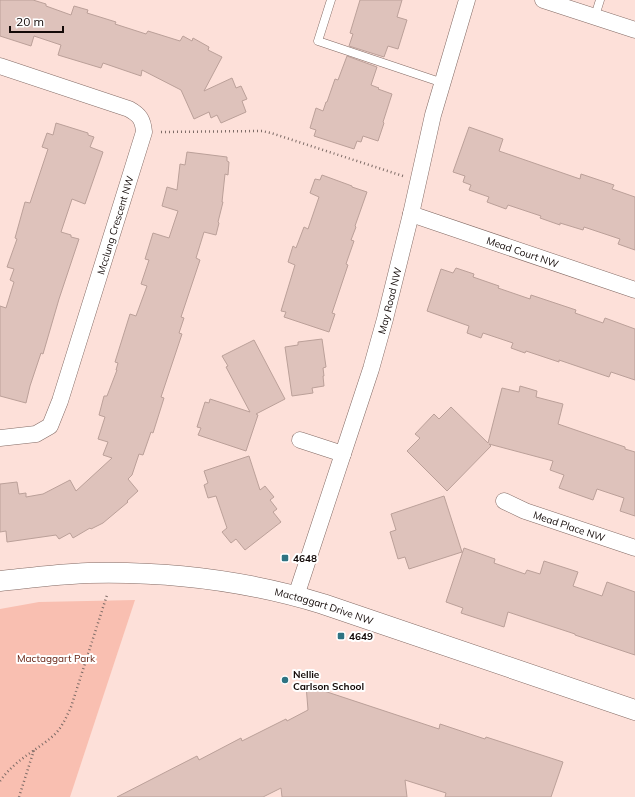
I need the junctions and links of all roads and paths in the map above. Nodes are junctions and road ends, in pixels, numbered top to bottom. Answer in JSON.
{"nodes":[{"id":1,"x":331,"y":0,"type":"edge"},
{"id":2,"x":467,"y":0,"type":"edge"},
{"id":3,"x":543,"y":0,"type":"edge"},
{"id":4,"x":600,"y":0,"type":"edge"},
{"id":5,"x":594,"y":16,"type":"junction"},
{"id":6,"x":635,"y":30,"type":"edge"},
{"id":7,"x":0,"y":66,"type":"edge"},
{"id":8,"x":443,"y":83,"type":"junction"},
{"id":9,"x":144,"y":132,"type":"junction"},
{"id":10,"x":418,"y":180,"type":"junction"},
{"id":11,"x":411,"y":214,"type":"junction"},
{"id":12,"x":635,"y":290,"type":"edge"},
{"id":13,"x":0,"y":438,"type":"edge"},
{"id":14,"x":300,"y":440,"type":"dead end"},
{"id":15,"x":343,"y":454,"type":"junction"},
{"id":16,"x":504,"y":501,"type":"dead end"},
{"id":17,"x":635,"y":548,"type":"edge"},
{"id":18,"x":0,"y":581,"type":"edge"},
{"id":19,"x":107,"y":595,"type":"dead end"},
{"id":20,"x":296,"y":596,"type":"junction"},
{"id":21,"x":635,"y":710,"type":"edge"},
{"id":22,"x":34,"y":749,"type":"junction"},
{"id":23,"x":0,"y":780,"type":"edge"},
{"id":24,"x":19,"y":797,"type":"edge"}],
"edges":[{"from":1,"to":8,"type":"lane"},
{"from":2,"to":8,"type":"street","name":"May Road NW"},
{"from":3,"to":5,"type":"street"},
{"from":4,"to":5,"type":"lane"},
{"from":5,"to":6,"type":"street"},
{"from":7,"to":9,"type":"street"},
{"from":8,"to":10,"type":"street","name":"May Road NW"},
{"from":9,"to":10,"type":"path"},
{"from":9,"to":13,"type":"street","name":"Mcclung Crescent NW"},
{"from":10,"to":11,"type":"street","name":"May Road NW"},
{"from":11,"to":12,"type":"street","name":"Mead Court NW"},
{"from":11,"to":15,"type":"street","name":"May Road NW"},
{"from":14,"to":15,"type":"street"},
{"from":15,"to":20,"type":"street","name":"May Road NW"},
{"from":16,"to":17,"type":"street","name":"Mead Place NW"},
{"from":18,"to":20,"type":"street","name":"Mactaggart Drive NW"},
{"from":19,"to":22,"type":"path"},
{"from":20,"to":21,"type":"street","name":"Mactaggart Drive NW"},
{"from":22,"to":23,"type":"path"},
{"from":22,"to":24,"type":"path"}]}
